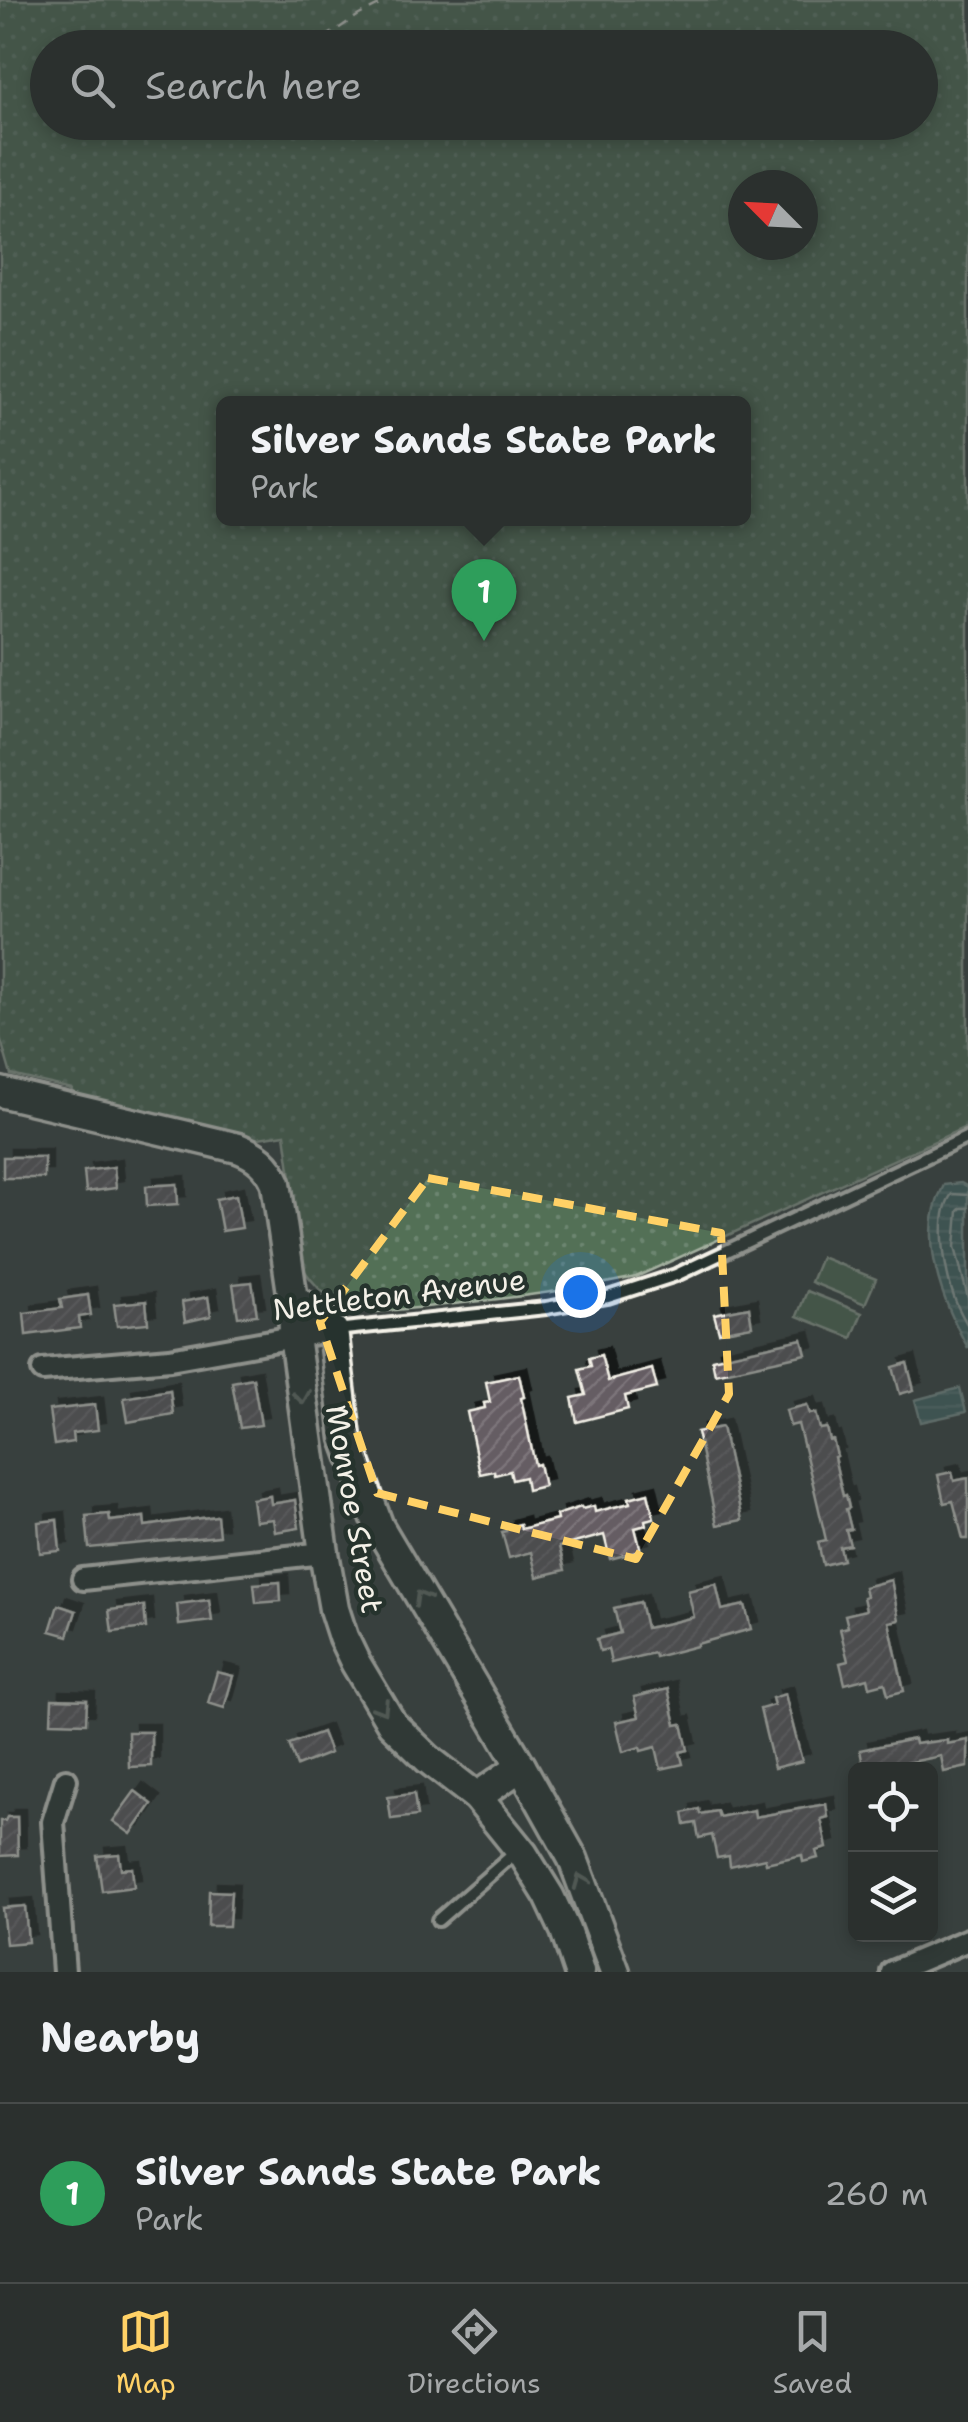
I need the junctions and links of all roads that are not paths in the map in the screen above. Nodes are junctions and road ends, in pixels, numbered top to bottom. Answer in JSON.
{"nodes":[{"id":1,"x":0,"y":1092,"type":"edge"},
{"id":2,"x":968,"y":1138,"type":"edge"},
{"id":3,"x":292,"y":1300,"type":"junction"},
{"id":4,"x":334,"y":1330,"type":"junction"},
{"id":5,"x":294,"y":1336,"type":"junction"},
{"id":6,"x":43,"y":1370,"type":"dead end"},
{"id":7,"x":324,"y":1553,"type":"junction"},
{"id":8,"x":83,"y":1579,"type":"dead end"},
{"id":9,"x":521,"y":1766,"type":"junction"},
{"id":10,"x":66,"y":1780,"type":"dead end"},
{"id":11,"x":477,"y":1797,"type":"junction"},
{"id":12,"x":519,"y":1849,"type":"junction"},
{"id":13,"x":438,"y":1920,"type":"dead end"},
{"id":14,"x":968,"y":1940,"type":"edge"},
{"id":15,"x":64,"y":1972,"type":"edge"},
{"id":16,"x":579,"y":1972,"type":"edge"},
{"id":17,"x":615,"y":1972,"type":"edge"},
{"id":18,"x":892,"y":1972,"type":"edge"}],
"edges":[{"from":1,"to":3,"type":"street","name":"Monroe Street"},
{"from":2,"to":4,"type":"lane","name":"Nettleton Avenue"},
{"from":3,"to":4,"type":"street"},
{"from":3,"to":5,"type":"street","name":"Monroe Street"},
{"from":4,"to":5,"type":"street","name":"Nettleton Avenue"},
{"from":9,"to":4,"type":"street","name":"Monroe Street","one_way":true},
{"from":5,"to":6,"type":"street","name":"Nettleton Avenue"},
{"from":5,"to":7,"type":"street","name":"Monroe Street","one_way":true},
{"from":7,"to":8,"type":"street"},
{"from":7,"to":11,"type":"street","name":"Monroe Street","one_way":true},
{"from":9,"to":11,"type":"street"},
{"from":17,"to":9,"type":"street","name":"Monroe Street","one_way":true},
{"from":10,"to":15,"type":"street"},
{"from":11,"to":12,"type":"street","name":"Monroe Street"},
{"from":12,"to":13,"type":"lane"},
{"from":12,"to":16,"type":"street","name":"Monroe Street"},
{"from":14,"to":18,"type":"street"}]}
